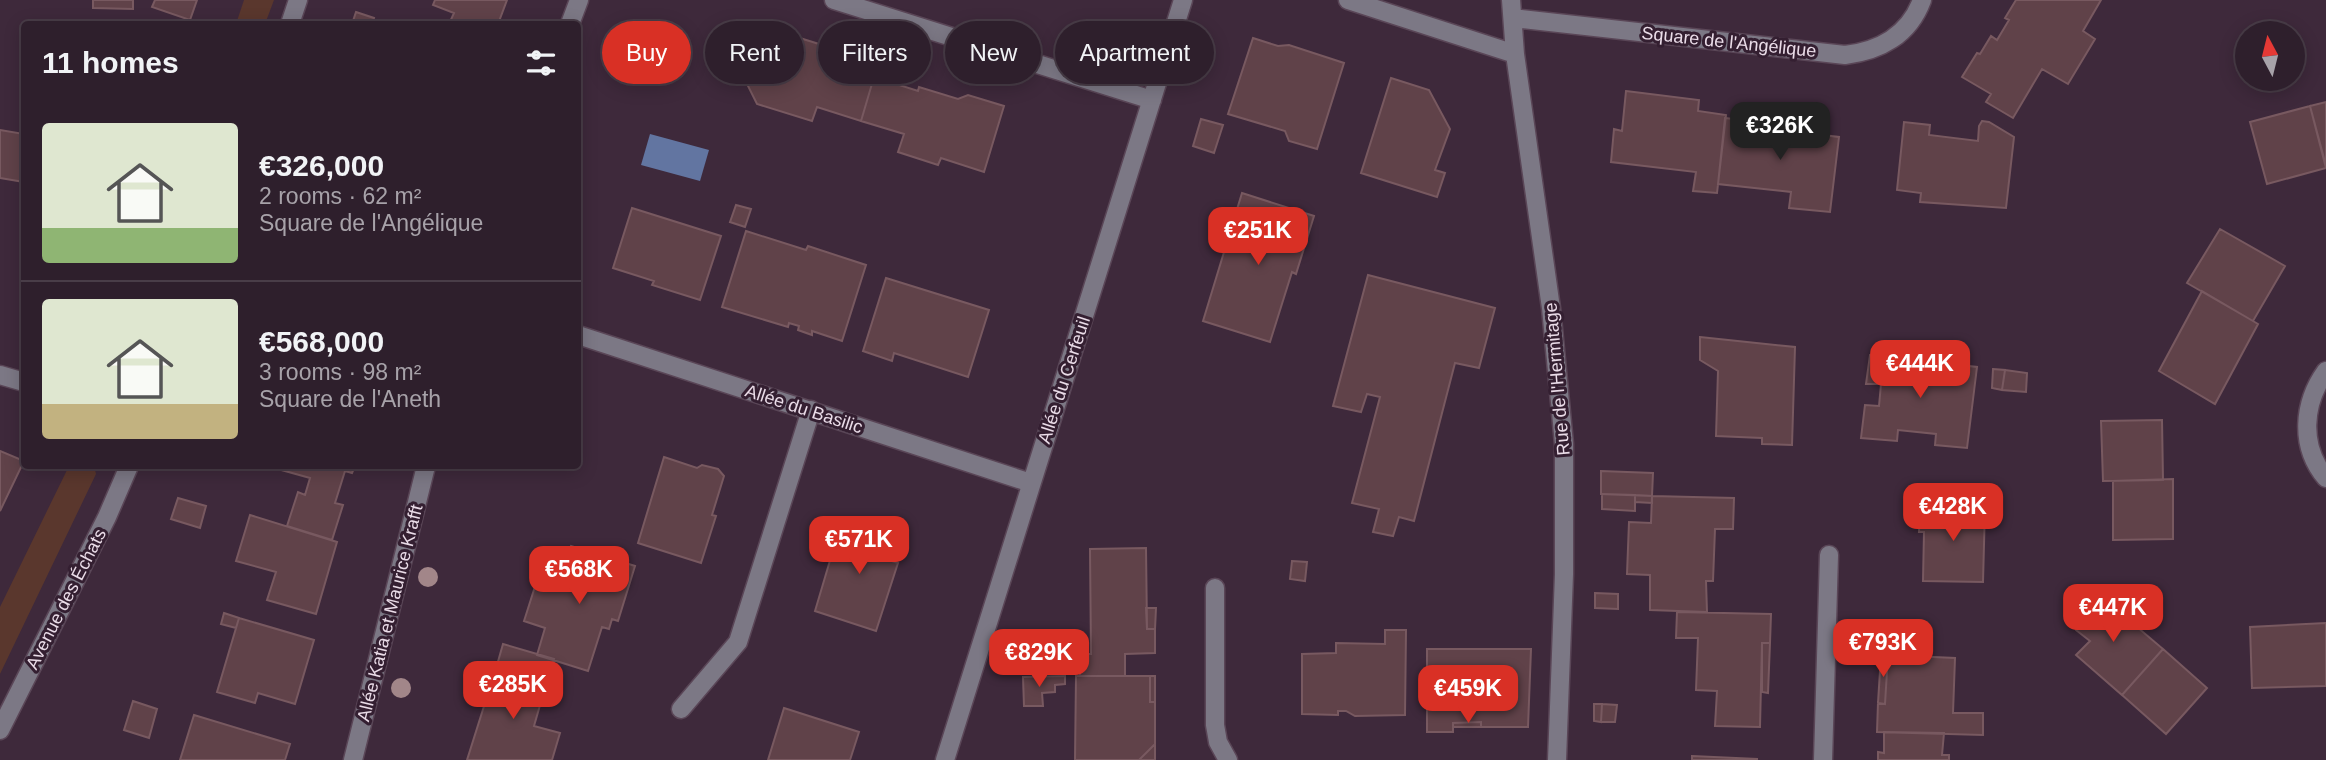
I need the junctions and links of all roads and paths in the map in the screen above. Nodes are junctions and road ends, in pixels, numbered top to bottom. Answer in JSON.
{"nodes":[{"id":1,"x":298,"y":0,"type":"edge"},
{"id":2,"x":579,"y":0,"type":"edge"},
{"id":3,"x":834,"y":0,"type":"edge"},
{"id":4,"x":1183,"y":0,"type":"edge"},
{"id":5,"x":1348,"y":0,"type":"edge"},
{"id":6,"x":1511,"y":0,"type":"edge"},
{"id":7,"x":1922,"y":0,"type":"edge"},
{"id":8,"x":1513,"y":18,"type":"junction"},
{"id":9,"x":291,"y":21,"type":"edge"},
{"id":10,"x":571,"y":21,"type":"edge"},
{"id":11,"x":1515,"y":54,"type":"junction"},
{"id":12,"x":1152,"y":100,"type":"junction"},
{"id":13,"x":581,"y":336,"type":"edge"},
{"id":14,"x":2326,"y":371,"type":"edge"},
{"id":15,"x":0,"y":375,"type":"edge"},
{"id":16,"x":21,"y":381,"type":"edge"},
{"id":17,"x":811,"y":410,"type":"junction"},
{"id":18,"x":128,"y":469,"type":"edge"},
{"id":19,"x":425,"y":469,"type":"edge"},
{"id":20,"x":2326,"y":478,"type":"edge"},
{"id":21,"x":1031,"y":483,"type":"junction"},
{"id":22,"x":1829,"y":555,"type":"dead end"},
{"id":23,"x":1215,"y":589,"type":"dead end"},
{"id":24,"x":681,"y":709,"type":"dead end"},
{"id":25,"x":0,"y":730,"type":"edge"},
{"id":26,"x":353,"y":760,"type":"edge"},
{"id":27,"x":945,"y":760,"type":"edge"},
{"id":28,"x":1228,"y":760,"type":"edge"},
{"id":29,"x":1557,"y":760,"type":"edge"},
{"id":30,"x":1822,"y":760,"type":"edge"}],
"edges":[{"from":1,"to":9,"type":"street"},
{"from":2,"to":10,"type":"street"},
{"from":3,"to":12,"type":"street"},
{"from":4,"to":12,"type":"street","name":"Allée du Cerfeuil"},
{"from":5,"to":11,"type":"street"},
{"from":6,"to":8,"type":"street","name":"Rue de l'Hermitage"},
{"from":7,"to":8,"type":"street","name":"Square de l'Angélique"},
{"from":8,"to":11,"type":"street","name":"Rue de l'Hermitage"},
{"from":11,"to":29,"type":"street","name":"Rue de l'Hermitage"},
{"from":12,"to":21,"type":"street","name":"Allée du Cerfeuil"},
{"from":13,"to":17,"type":"street","name":"Allée du Basilic"},
{"from":14,"to":20,"type":"street"},
{"from":15,"to":16,"type":"street"},
{"from":17,"to":21,"type":"street","name":"Allée du Basilic"},
{"from":17,"to":24,"type":"street"},
{"from":18,"to":25,"type":"street","name":"Avenue des Échats"},
{"from":19,"to":26,"type":"street","name":"Allée Katia et Maurice Krafft"},
{"from":21,"to":27,"type":"street","name":"Allée du Cerfeuil"},
{"from":22,"to":30,"type":"street"},
{"from":23,"to":28,"type":"street"}]}
